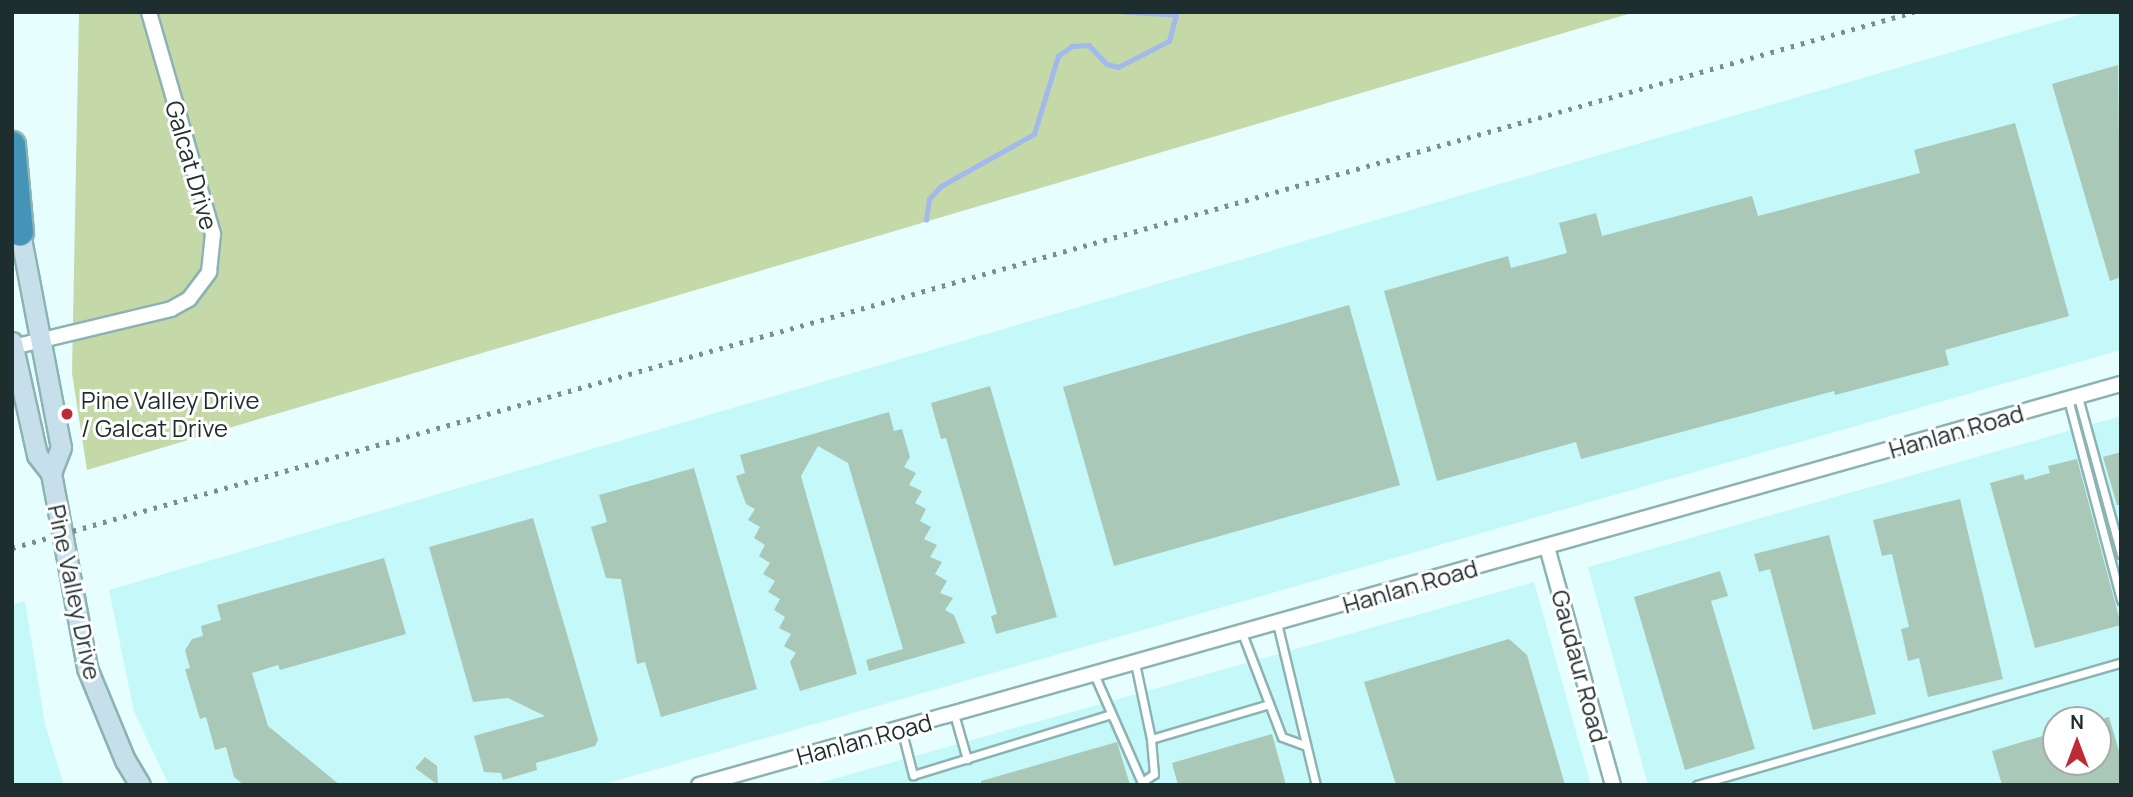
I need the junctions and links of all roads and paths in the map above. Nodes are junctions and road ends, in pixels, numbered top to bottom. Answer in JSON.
{"nodes":[{"id":1,"x":149,"y":12,"type":"edge"},
{"id":2,"x":12,"y":145,"type":"edge"},
{"id":3,"x":16,"y":229,"type":"edge"},
{"id":4,"x":40,"y":342,"type":"junction"},
{"id":5,"x":13,"y":344,"type":"edge"},
{"id":6,"x":2121,"y":384,"type":"edge"},
{"id":7,"x":2073,"y":397,"type":"junction"},
{"id":8,"x":51,"y":473,"type":"junction"},
{"id":9,"x":1547,"y":547,"type":"junction"},
{"id":10,"x":2121,"y":554,"type":"edge"},
{"id":11,"x":2121,"y":600,"type":"edge"},
{"id":12,"x":1277,"y":623,"type":"junction"},
{"id":13,"x":1242,"y":633,"type":"junction"},
{"id":14,"x":1135,"y":663,"type":"junction"},
{"id":15,"x":2121,"y":663,"type":"edge"},
{"id":16,"x":1094,"y":674,"type":"junction"},
{"id":17,"x":1269,"y":704,"type":"junction"},
{"id":18,"x":954,"y":714,"type":"junction"},
{"id":19,"x":1111,"y":714,"type":"junction"},
{"id":20,"x":901,"y":728,"type":"junction"},
{"id":21,"x":1151,"y":739,"type":"junction"},
{"id":22,"x":1304,"y":745,"type":"junction"},
{"id":23,"x":967,"y":759,"type":"junction"},
{"id":24,"x":913,"y":775,"type":"junction"},
{"id":25,"x":1143,"y":783,"type":"edge"},
{"id":26,"x":140,"y":785,"type":"edge"},
{"id":27,"x":699,"y":785,"type":"edge"},
{"id":28,"x":915,"y":785,"type":"edge"},
{"id":29,"x":1316,"y":785,"type":"edge"},
{"id":30,"x":1613,"y":785,"type":"edge"},
{"id":31,"x":1697,"y":785,"type":"edge"}],
"edges":[{"from":1,"to":4,"type":"street","name":"Galcat Drive"},
{"from":2,"to":3,"type":"highway"},
{"from":3,"to":4,"type":"main road","name":"Pine Valley Drive"},
{"from":4,"to":5,"type":"street","name":"Galcat Drive"},
{"from":4,"to":8,"type":"main road","name":"Pine Valley Drive"},
{"from":5,"to":8,"type":"main road","name":"Pine Valley Drive"},
{"from":6,"to":7,"type":"street","name":"Hanlan Road"},
{"from":7,"to":9,"type":"street","name":"Hanlan Road"},
{"from":7,"to":10,"type":"lane"},
{"from":7,"to":11,"type":"lane"},
{"from":8,"to":26,"type":"main road","name":"Pine Valley Drive"},
{"from":9,"to":12,"type":"street","name":"Hanlan Road"},
{"from":9,"to":30,"type":"street","name":"Gaudaur Road"},
{"from":12,"to":13,"type":"street","name":"Hanlan Road"},
{"from":12,"to":22,"type":"lane"},
{"from":13,"to":14,"type":"street","name":"Hanlan Road"},
{"from":13,"to":17,"type":"lane"},
{"from":14,"to":16,"type":"street","name":"Hanlan Road"},
{"from":14,"to":21,"type":"lane"},
{"from":15,"to":31,"type":"lane"},
{"from":16,"to":18,"type":"street","name":"Hanlan Road"},
{"from":16,"to":19,"type":"lane"},
{"from":17,"to":21,"type":"lane"},
{"from":17,"to":22,"type":"lane"},
{"from":18,"to":20,"type":"street","name":"Hanlan Road"},
{"from":18,"to":23,"type":"lane"},
{"from":19,"to":23,"type":"lane"},
{"from":19,"to":25,"type":"lane"},
{"from":20,"to":24,"type":"lane"},
{"from":20,"to":27,"type":"street","name":"Hanlan Road"},
{"from":21,"to":25,"type":"lane"},
{"from":22,"to":29,"type":"lane"},
{"from":23,"to":24,"type":"lane"},
{"from":24,"to":28,"type":"lane"}]}
